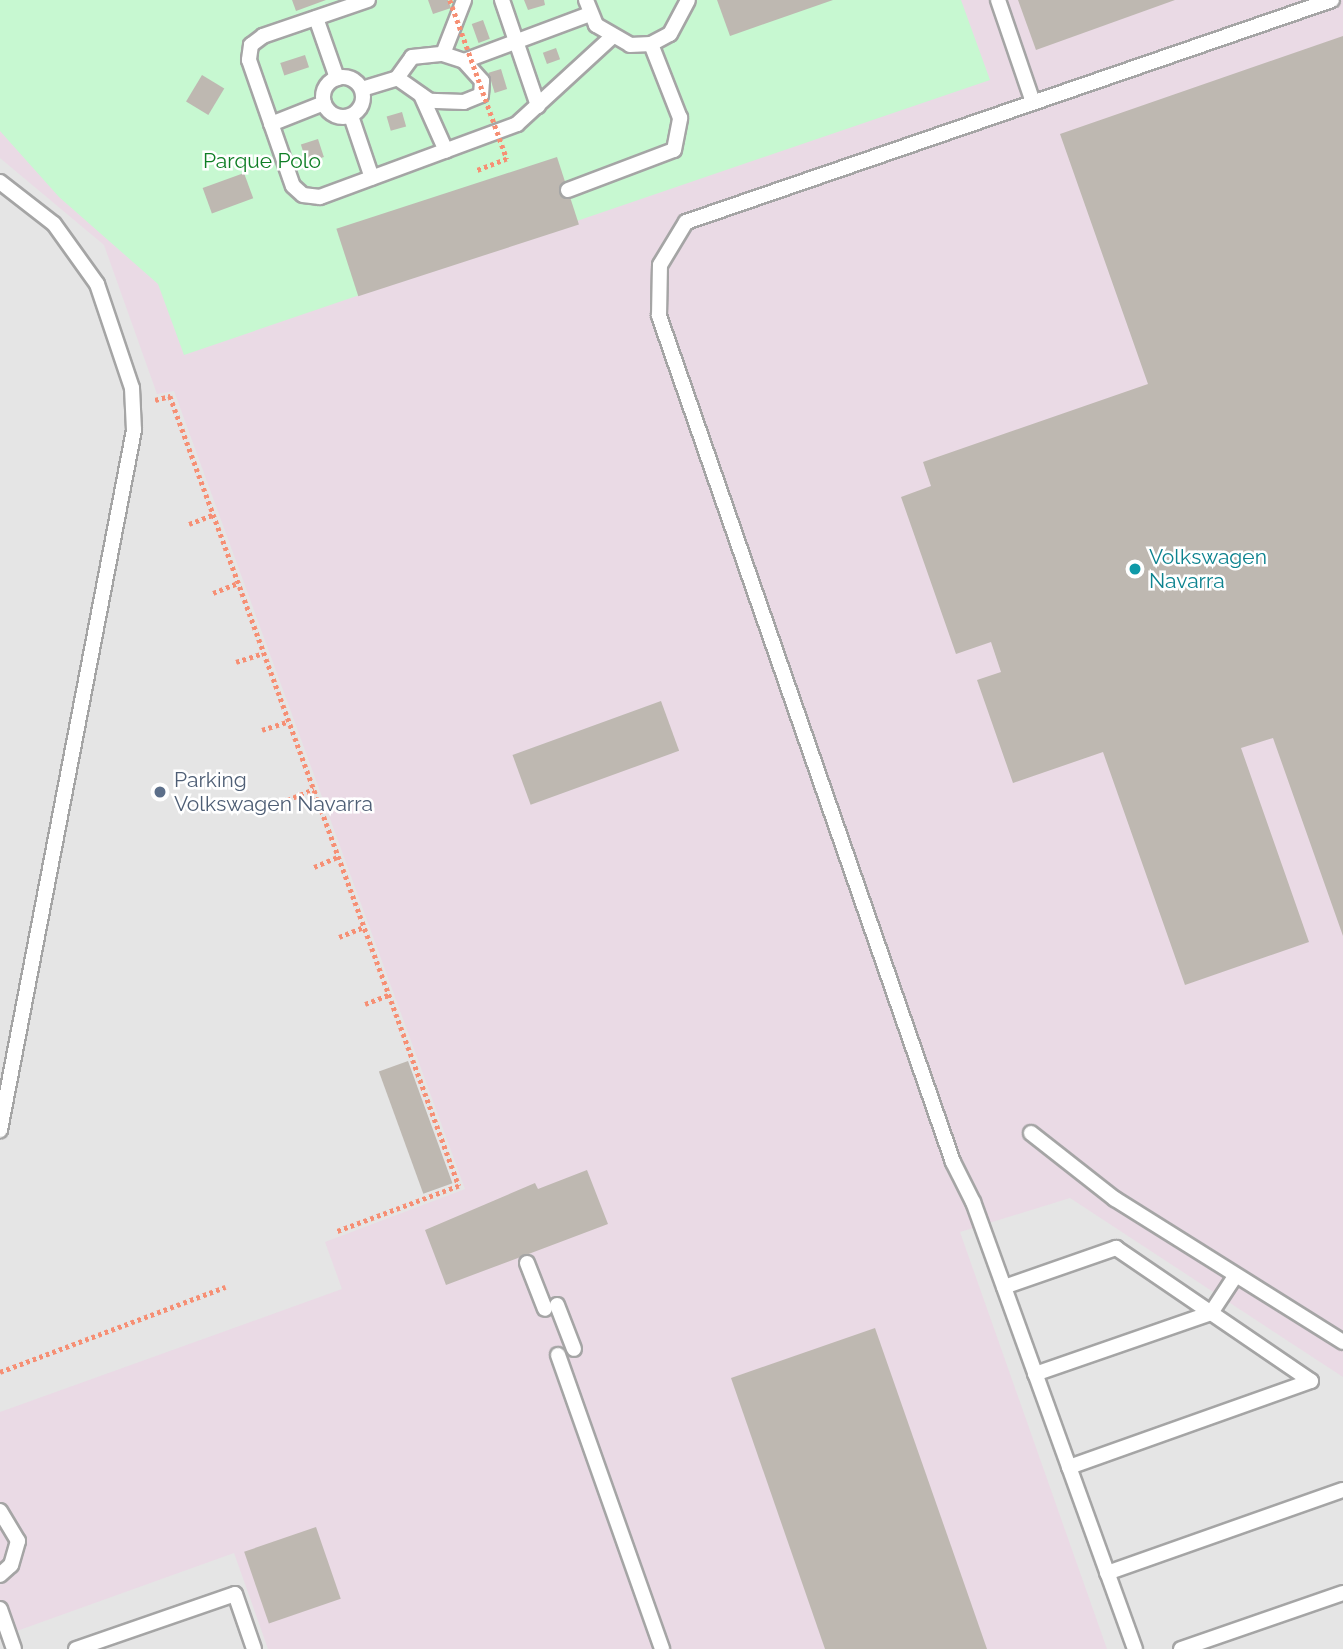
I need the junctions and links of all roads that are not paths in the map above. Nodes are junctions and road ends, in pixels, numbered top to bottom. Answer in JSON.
{"nodes":[{"id":1,"x":368,"y":0,"type":"edge"},
{"id":2,"x":464,"y":0,"type":"edge"},
{"id":3,"x":502,"y":0,"type":"edge"},
{"id":4,"x":688,"y":0,"type":"edge"},
{"id":5,"x":998,"y":0,"type":"edge"},
{"id":6,"x":1332,"y":0,"type":"edge"},
{"id":7,"x":588,"y":7,"type":"edge"},
{"id":8,"x":316,"y":18,"type":"junction"},
{"id":9,"x":611,"y":38,"type":"junction"},
{"id":10,"x":516,"y":42,"type":"junction"},
{"id":11,"x":651,"y":44,"type":"junction"},
{"id":12,"x":443,"y":54,"type":"junction"},
{"id":13,"x":464,"y":61,"type":"junction"},
{"id":14,"x":337,"y":78,"type":"junction"},
{"id":15,"x":397,"y":78,"type":"junction"},
{"id":16,"x":362,"y":89,"type":"junction"},
{"id":17,"x":419,"y":92,"type":"junction"},
{"id":18,"x":324,"y":103,"type":"junction"},
{"id":19,"x":1033,"y":103,"type":"junction"},
{"id":20,"x":538,"y":106,"type":"junction"},
{"id":21,"x":351,"y":116,"type":"junction"},
{"id":22,"x":271,"y":124,"type":"junction"},
{"id":23,"x":446,"y":151,"type":"junction"},
{"id":24,"x":372,"y":178,"type":"junction"},
{"id":25,"x":0,"y":182,"type":"edge"},
{"id":26,"x":568,"y":190,"type":"dead end"},
{"id":27,"x":0,"y":1130,"type":"edge"},
{"id":28,"x":1031,"y":1133,"type":"dead end"},
{"id":29,"x":527,"y":1263,"type":"dead end"},
{"id":30,"x":1236,"y":1275,"type":"junction"},
{"id":31,"x":1004,"y":1287,"type":"junction"},
{"id":32,"x":1211,"y":1313,"type":"junction"},
{"id":33,"x":1343,"y":1342,"type":"edge"},
{"id":34,"x":574,"y":1349,"type":"dead end"},
{"id":35,"x":558,"y":1355,"type":"dead end"},
{"id":36,"x":1035,"y":1374,"type":"junction"},
{"id":37,"x":1069,"y":1467,"type":"junction"},
{"id":38,"x":1343,"y":1490,"type":"edge"},
{"id":39,"x":0,"y":1511,"type":"edge"},
{"id":40,"x":1107,"y":1573,"type":"junction"},
{"id":41,"x":0,"y":1575,"type":"edge"},
{"id":42,"x":1343,"y":1593,"type":"edge"},
{"id":43,"x":0,"y":1609,"type":"edge"},
{"id":44,"x":14,"y":1649,"type":"edge"},
{"id":45,"x":76,"y":1649,"type":"edge"},
{"id":46,"x":254,"y":1649,"type":"edge"},
{"id":47,"x":662,"y":1649,"type":"edge"},
{"id":48,"x":1135,"y":1649,"type":"edge"},
{"id":49,"x":1181,"y":1649,"type":"edge"}],
"edges":[{"from":1,"to":8,"type":"lane"},
{"from":2,"to":12,"type":"lane"},
{"from":3,"to":10,"type":"lane"},
{"from":4,"to":11,"type":"lane"},
{"from":5,"to":19,"type":"lane"},
{"from":6,"to":19,"type":"lane"},
{"from":7,"to":9,"type":"lane"},
{"from":7,"to":10,"type":"lane"},
{"from":8,"to":14,"type":"lane"},
{"from":8,"to":22,"type":"lane"},
{"from":9,"to":11,"type":"lane"},
{"from":9,"to":20,"type":"lane"},
{"from":10,"to":13,"type":"lane"},
{"from":10,"to":20,"type":"lane"},
{"from":11,"to":26,"type":"lane"},
{"from":12,"to":13,"type":"lane"},
{"from":12,"to":15,"type":"lane"},
{"from":13,"to":17,"type":"lane"},
{"from":14,"to":16,"type":"lane"},
{"from":14,"to":18,"type":"lane"},
{"from":15,"to":16,"type":"lane"},
{"from":15,"to":17,"type":"lane"},
{"from":16,"to":21,"type":"lane"},
{"from":17,"to":23,"type":"lane"},
{"from":18,"to":21,"type":"lane"},
{"from":18,"to":22,"type":"lane"},
{"from":19,"to":31,"type":"lane"},
{"from":20,"to":23,"type":"lane"},
{"from":21,"to":24,"type":"lane"},
{"from":22,"to":24,"type":"lane"},
{"from":23,"to":24,"type":"lane"},
{"from":25,"to":27,"type":"lane"},
{"from":28,"to":30,"type":"lane"},
{"from":29,"to":34,"type":"lane"},
{"from":30,"to":32,"type":"lane"},
{"from":30,"to":33,"type":"lane"},
{"from":31,"to":32,"type":"lane"},
{"from":31,"to":36,"type":"lane"},
{"from":32,"to":36,"type":"lane"},
{"from":32,"to":37,"type":"lane"},
{"from":35,"to":47,"type":"lane"},
{"from":36,"to":37,"type":"lane"},
{"from":37,"to":40,"type":"lane"},
{"from":38,"to":40,"type":"lane"},
{"from":39,"to":41,"type":"lane"},
{"from":40,"to":48,"type":"lane"},
{"from":42,"to":49,"type":"lane"},
{"from":43,"to":44,"type":"lane"},
{"from":45,"to":46,"type":"lane"}]}
